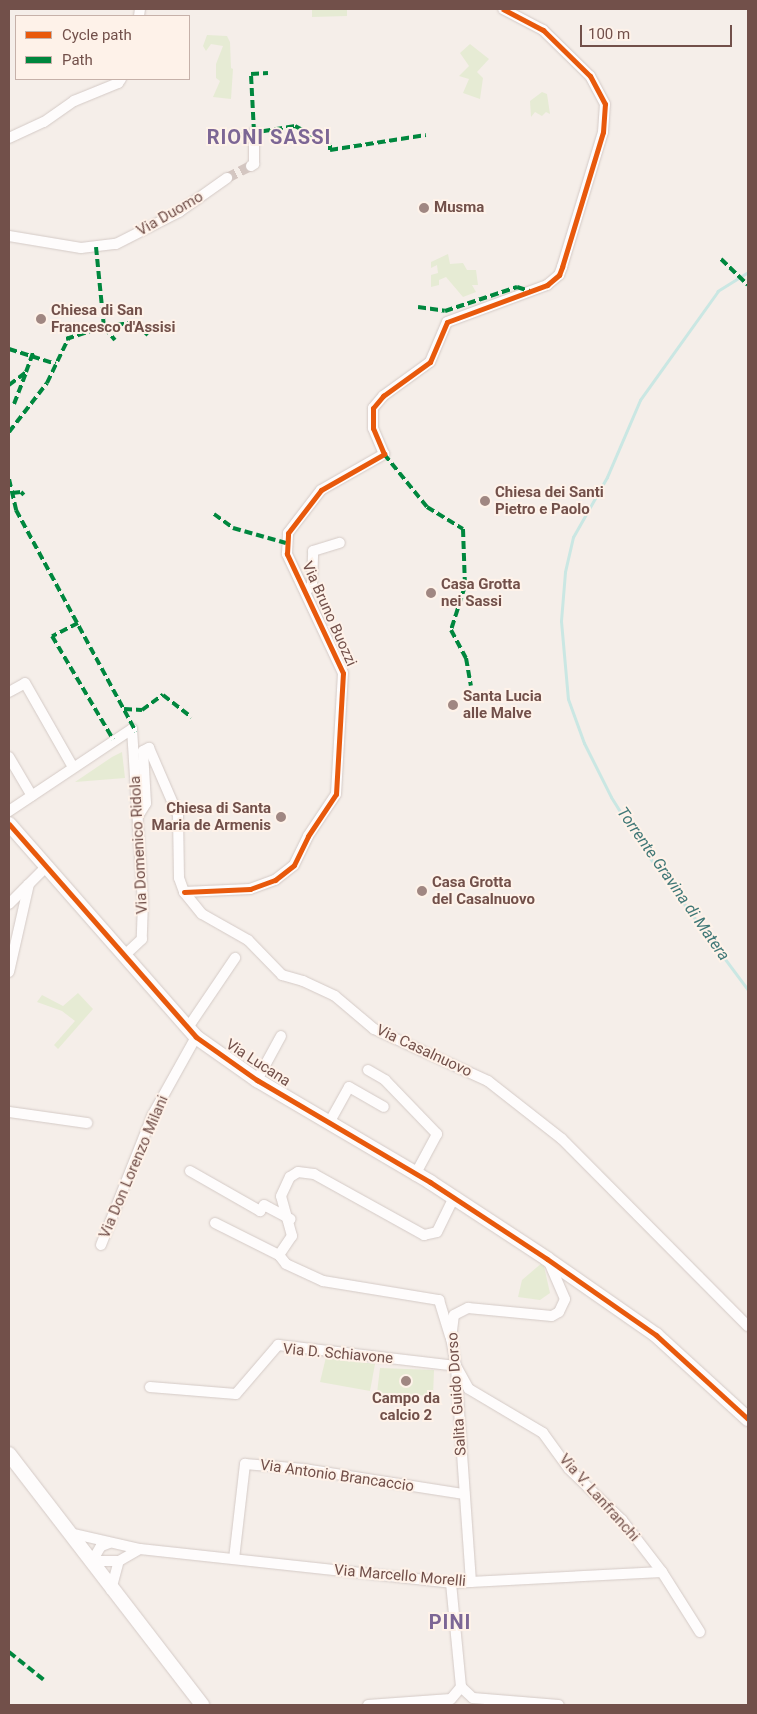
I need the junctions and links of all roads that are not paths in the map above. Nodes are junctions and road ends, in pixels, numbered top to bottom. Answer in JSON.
{"nodes":[{"id":1,"x":503,"y":9,"type":"edge"},
{"id":2,"x":120,"y":80,"type":"edge"},
{"id":3,"x":254,"y":132,"type":"dead end"},
{"id":4,"x":9,"y":138,"type":"edge"},
{"id":5,"x":251,"y":166,"type":"dead end"},
{"id":6,"x":227,"y":178,"type":"tunnel mouth"},
{"id":7,"x":9,"y":236,"type":"edge"},
{"id":8,"x":340,"y":543,"type":"dead end"},
{"id":9,"x":306,"y":591,"type":"junction"},
{"id":10,"x":9,"y":692,"type":"edge"},
{"id":11,"x":9,"y":757,"type":"edge"},
{"id":12,"x":73,"y":767,"type":"junction"},
{"id":13,"x":32,"y":796,"type":"junction"},
{"id":14,"x":9,"y":811,"type":"edge"},
{"id":15,"x":138,"y":816,"type":"junction"},
{"id":16,"x":9,"y":824,"type":"edge"},
{"id":17,"x":46,"y":867,"type":"junction"},
{"id":18,"x":29,"y":884,"type":"junction"},
{"id":19,"x":184,"y":892,"type":"junction"},
{"id":20,"x":9,"y":904,"type":"edge"},
{"id":21,"x":126,"y":954,"type":"junction"},
{"id":22,"x":234,"y":958,"type":"dead end"},
{"id":23,"x":9,"y":972,"type":"edge"},
{"id":24,"x":192,"y":1033,"type":"junction"},
{"id":25,"x":280,"y":1036,"type":"dead end"},
{"id":26,"x":368,"y":1070,"type":"dead end"},
{"id":27,"x":256,"y":1080,"type":"junction"},
{"id":28,"x":384,"y":1107,"type":"dead end"},
{"id":29,"x":9,"y":1112,"type":"edge"},
{"id":30,"x":88,"y":1123,"type":"dead end"},
{"id":31,"x":329,"y":1123,"type":"junction"},
{"id":32,"x":190,"y":1171,"type":"dead end"},
{"id":33,"x":415,"y":1175,"type":"junction"},
{"id":34,"x":454,"y":1197,"type":"junction"},
{"id":35,"x":290,"y":1219,"type":"junction"},
{"id":36,"x":215,"y":1223,"type":"dead end"},
{"id":37,"x":100,"y":1246,"type":"dead end"},
{"id":38,"x":279,"y":1255,"type":"junction"},
{"id":39,"x":548,"y":1259,"type":"junction"},
{"id":40,"x":748,"y":1326,"type":"edge"},
{"id":41,"x":451,"y":1339,"type":"junction"},
{"id":42,"x":456,"y":1366,"type":"junction"},
{"id":43,"x":150,"y":1387,"type":"dead end"},
{"id":44,"x":748,"y":1419,"type":"edge"},
{"id":45,"x":9,"y":1454,"type":"edge"},
{"id":46,"x":464,"y":1494,"type":"junction"},
{"id":47,"x":68,"y":1532,"type":"junction"},
{"id":48,"x":109,"y":1543,"type":"junction"},
{"id":49,"x":140,"y":1549,"type":"junction"},
{"id":50,"x":234,"y":1559,"type":"junction"},
{"id":51,"x":92,"y":1561,"type":"junction"},
{"id":52,"x":119,"y":1561,"type":"junction"},
{"id":53,"x":662,"y":1572,"type":"junction"},
{"id":54,"x":472,"y":1582,"type":"junction"},
{"id":55,"x":451,"y":1583,"type":"junction"},
{"id":56,"x":111,"y":1590,"type":"junction"},
{"id":57,"x":700,"y":1632,"type":"dead end"},
{"id":58,"x":461,"y":1688,"type":"junction"},
{"id":59,"x":202,"y":1705,"type":"edge"},
{"id":60,"x":368,"y":1705,"type":"edge"},
{"id":61,"x":377,"y":1705,"type":"edge"},
{"id":62,"x":559,"y":1705,"type":"edge"}],
"edges":[{"from":1,"to":9,"type":"street","name":"Via Bruno Buozzi"},
{"from":2,"to":4,"type":"street"},
{"from":3,"to":5,"type":"street"},
{"from":6,"to":7,"type":"street","name":"Via Duomo"},
{"from":8,"to":9,"type":"street"},
{"from":9,"to":19,"type":"street","name":"Via Bruno Buozzi"},
{"from":10,"to":12,"type":"street"},
{"from":11,"to":13,"type":"street"},
{"from":12,"to":13,"type":"street"},
{"from":12,"to":15,"type":"street","name":"Via Domenico Ridola"},
{"from":13,"to":14,"type":"street"},
{"from":15,"to":19,"type":"street","name":"Via Casalnuovo"},
{"from":15,"to":21,"type":"street","name":"Via Domenico Ridola"},
{"from":16,"to":17,"type":"street","name":"Via Lucana"},
{"from":17,"to":18,"type":"street"},
{"from":17,"to":21,"type":"street","name":"Via Lucana"},
{"from":18,"to":20,"type":"street"},
{"from":18,"to":23,"type":"street"},
{"from":19,"to":40,"type":"street","name":"Via Casalnuovo"},
{"from":21,"to":24,"type":"street","name":"Via Lucana"},
{"from":22,"to":24,"type":"street","name":"Via Don Lorenzo Milani"},
{"from":24,"to":27,"type":"street","name":"Via Lucana"},
{"from":24,"to":37,"type":"street","name":"Via Don Lorenzo Milani"},
{"from":25,"to":27,"type":"street"},
{"from":26,"to":33,"type":"street"},
{"from":27,"to":31,"type":"street","name":"Via Lucana"},
{"from":28,"to":31,"type":"street"},
{"from":29,"to":30,"type":"street"},
{"from":31,"to":33,"type":"street","name":"Via Lucana"},
{"from":32,"to":35,"type":"street"},
{"from":33,"to":34,"type":"street","name":"Via Lucana"},
{"from":34,"to":35,"type":"street"},
{"from":34,"to":39,"type":"street","name":"Via Lucana"},
{"from":35,"to":38,"type":"street"},
{"from":36,"to":38,"type":"street"},
{"from":38,"to":41,"type":"street"},
{"from":39,"to":41,"type":"street","name":"Salita Guido Dorso"},
{"from":39,"to":44,"type":"street","name":"Via Lucana"},
{"from":41,"to":42,"type":"street","name":"Salita Guido Dorso"},
{"from":42,"to":43,"type":"street","name":"Via D. Schiavone"},
{"from":42,"to":46,"type":"street","name":"Salita Guido Dorso"},
{"from":42,"to":53,"type":"street","name":"Via V. Lanfranchi"},
{"from":45,"to":47,"type":"street"},
{"from":46,"to":50,"type":"street","name":"Via Antonio Brancaccio"},
{"from":46,"to":54,"type":"street","name":"Salita Guido Dorso"},
{"from":47,"to":48,"type":"street","name":"Via Marcello Morelli"},
{"from":47,"to":51,"type":"street"},
{"from":48,"to":49,"type":"street","name":"Via Marcello Morelli"},
{"from":48,"to":51,"type":"street"},
{"from":49,"to":50,"type":"street","name":"Via Marcello Morelli"},
{"from":49,"to":52,"type":"street"},
{"from":50,"to":55,"type":"street","name":"Via Marcello Morelli"},
{"from":51,"to":52,"type":"street"},
{"from":51,"to":56,"type":"street"},
{"from":52,"to":56,"type":"street"},
{"from":53,"to":54,"type":"street","name":"Via Marcello Morelli"},
{"from":53,"to":57,"type":"street","name":"Via V. Lanfranchi"},
{"from":54,"to":55,"type":"street","name":"Via Marcello Morelli"},
{"from":55,"to":58,"type":"street"},
{"from":56,"to":59,"type":"street"},
{"from":58,"to":61,"type":"street"},
{"from":58,"to":62,"type":"street"},
{"from":60,"to":61,"type":"street"}]}
